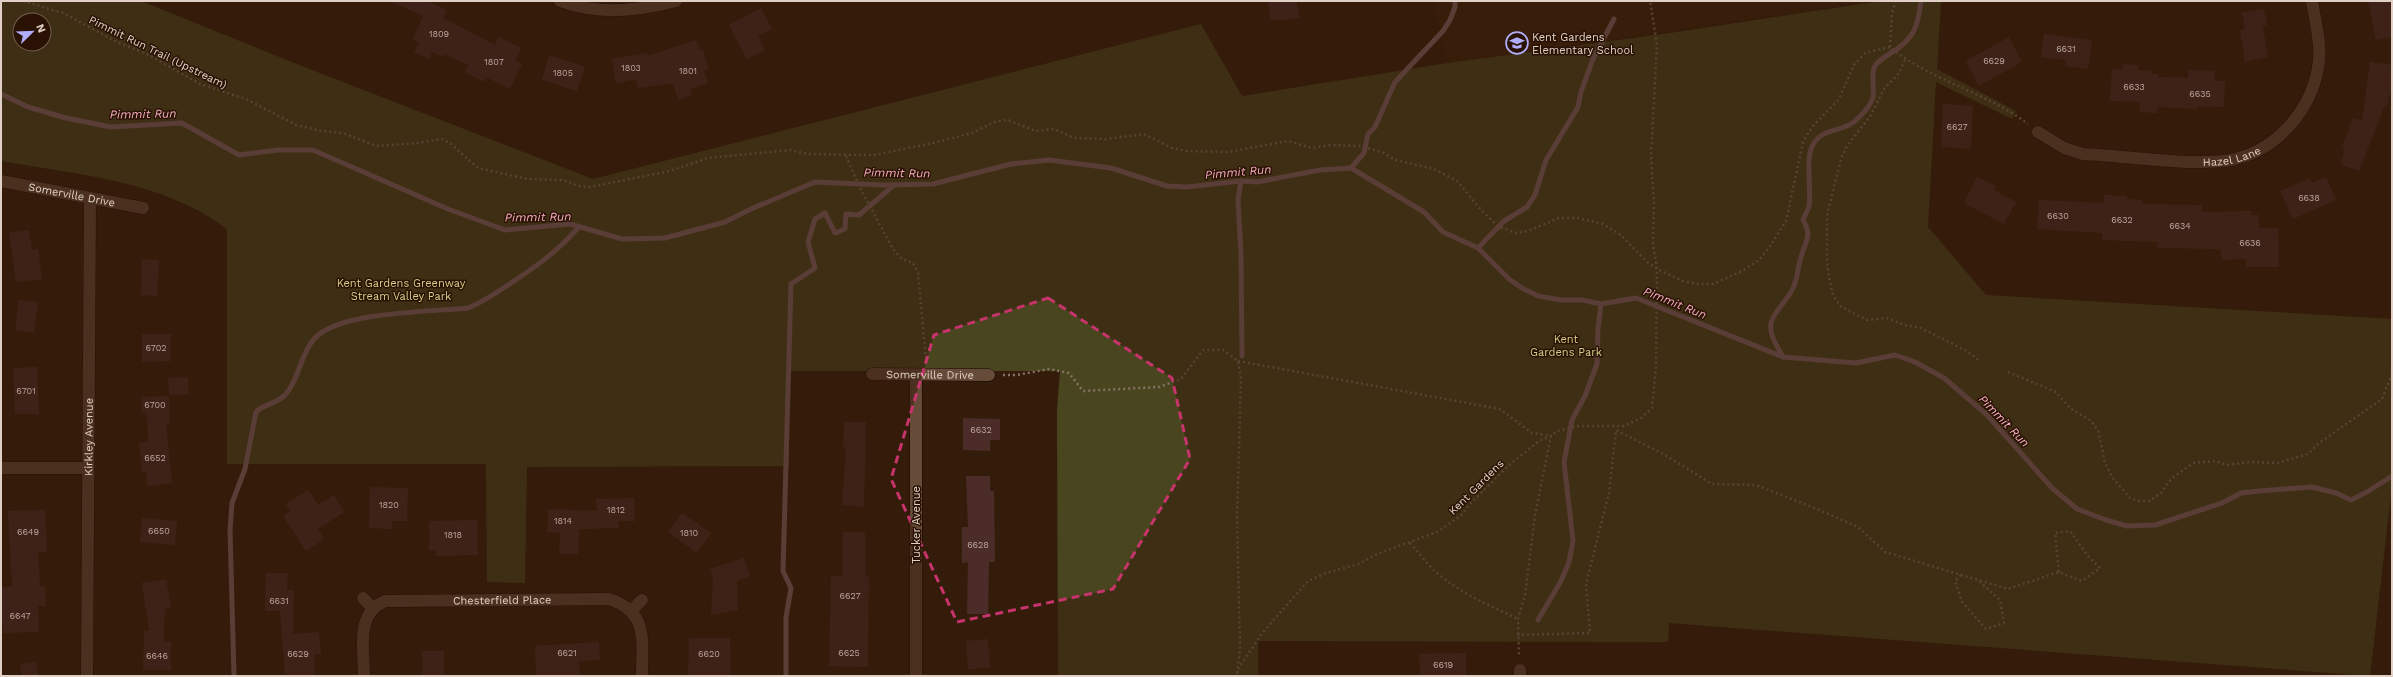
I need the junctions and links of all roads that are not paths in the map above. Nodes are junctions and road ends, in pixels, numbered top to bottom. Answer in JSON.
{"nodes":[{"id":1,"x":560,"y":1,"type":"edge"},
{"id":2,"x":676,"y":1,"type":"edge"},
{"id":3,"x":2312,"y":1,"type":"edge"},
{"id":4,"x":2038,"y":132,"type":"road end"},
{"id":5,"x":1,"y":181,"type":"edge"},
{"id":6,"x":90,"y":198,"type":"junction"},
{"id":7,"x":143,"y":208,"type":"dead end"},
{"id":8,"x":872,"y":374,"type":"dead end"},
{"id":9,"x":921,"y":375,"type":"junction"},
{"id":10,"x":989,"y":375,"type":"road end"},
{"id":11,"x":1,"y":468,"type":"edge"},
{"id":12,"x":88,"y":468,"type":"junction"},
{"id":13,"x":364,"y":598,"type":"dead end"},
{"id":14,"x":642,"y":600,"type":"dead end"},
{"id":15,"x":372,"y":608,"type":"junction"},
{"id":16,"x":631,"y":611,"type":"junction"},
{"id":17,"x":88,"y":676,"type":"edge"},
{"id":18,"x":364,"y":676,"type":"edge"},
{"id":19,"x":642,"y":676,"type":"edge"},
{"id":20,"x":916,"y":676,"type":"edge"}],
"edges":[{"from":1,"to":2,"type":"street"},
{"from":3,"to":4,"type":"street","name":"Hazel Lane"},
{"from":5,"to":6,"type":"street","name":"Somerville Drive"},
{"from":6,"to":7,"type":"street","name":"Somerville Drive"},
{"from":6,"to":12,"type":"street","name":"Kirkley Avenue"},
{"from":8,"to":9,"type":"street","name":"Somerville Drive"},
{"from":9,"to":10,"type":"street","name":"Somerville Drive"},
{"from":9,"to":20,"type":"street","name":"Tucker Avenue"},
{"from":11,"to":12,"type":"street"},
{"from":12,"to":17,"type":"street","name":"Kirkley Avenue"},
{"from":13,"to":15,"type":"street"},
{"from":14,"to":16,"type":"street"},
{"from":15,"to":16,"type":"street","name":"Chesterfield Place"},
{"from":15,"to":18,"type":"street"},
{"from":16,"to":19,"type":"street"}]}
